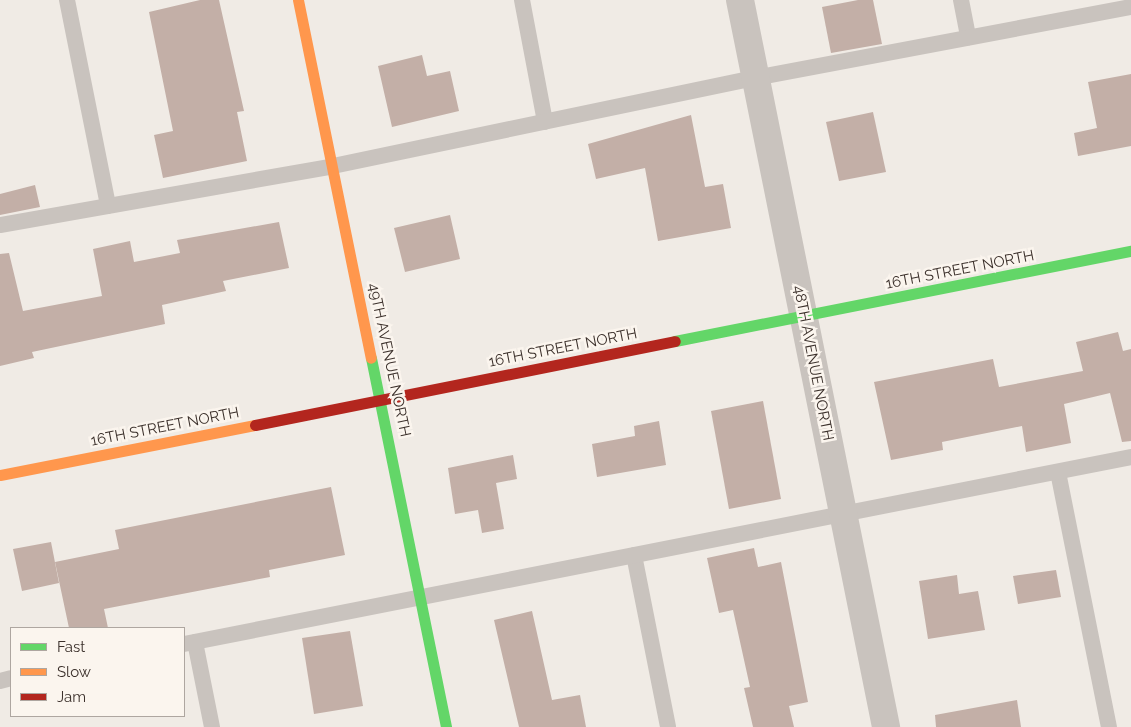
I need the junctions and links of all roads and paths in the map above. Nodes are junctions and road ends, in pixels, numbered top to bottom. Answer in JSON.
{"nodes":[{"id":1,"x":67,"y":0,"type":"edge"},
{"id":2,"x":298,"y":0,"type":"edge"},
{"id":3,"x":522,"y":0,"type":"edge"},
{"id":4,"x":740,"y":0,"type":"edge"},
{"id":5,"x":961,"y":0,"type":"edge"},
{"id":6,"x":1131,"y":7,"type":"edge"},
{"id":7,"x":968,"y":37,"type":"junction"},
{"id":8,"x":756,"y":78,"type":"junction"},
{"id":9,"x":545,"y":122,"type":"junction"},
{"id":10,"x":333,"y":166,"type":"junction"},
{"id":11,"x":108,"y":206,"type":"junction"},
{"id":12,"x":0,"y":225,"type":"edge"},
{"id":13,"x":1131,"y":251,"type":"edge"},
{"id":14,"x":803,"y":316,"type":"junction"},
{"id":15,"x":382,"y":399,"type":"junction"},
{"id":16,"x":1131,"y":458,"type":"edge"},
{"id":17,"x":1058,"y":472,"type":"junction"},
{"id":18,"x":0,"y":475,"type":"edge"},
{"id":19,"x":843,"y":515,"type":"junction"},
{"id":20,"x":634,"y":555,"type":"junction"},
{"id":21,"x":421,"y":597,"type":"junction"},
{"id":22,"x":189,"y":643,"type":"edge"},
{"id":23,"x":212,"y":727,"type":"edge"},
{"id":24,"x":446,"y":727,"type":"edge"},
{"id":25,"x":668,"y":727,"type":"edge"},
{"id":26,"x":886,"y":727,"type":"edge"},
{"id":27,"x":1109,"y":727,"type":"edge"}],
"edges":[{"from":1,"to":11,"type":"lane"},
{"from":2,"to":10,"type":"street","name":"49TH AVENUE NORTH"},
{"from":3,"to":9,"type":"lane"},
{"from":4,"to":8,"type":"street","name":"48TH AVENUE NORTH"},
{"from":5,"to":7,"type":"lane"},
{"from":6,"to":7,"type":"lane"},
{"from":7,"to":8,"type":"lane"},
{"from":8,"to":9,"type":"lane"},
{"from":8,"to":14,"type":"street","name":"48TH AVENUE NORTH"},
{"from":9,"to":10,"type":"lane"},
{"from":10,"to":11,"type":"lane"},
{"from":10,"to":15,"type":"street","name":"49TH AVENUE NORTH"},
{"from":11,"to":12,"type":"lane"},
{"from":13,"to":14,"type":"street","name":"16TH STREET NORTH"},
{"from":14,"to":15,"type":"street","name":"16TH STREET NORTH"},
{"from":14,"to":19,"type":"street","name":"48TH AVENUE NORTH"},
{"from":15,"to":18,"type":"street","name":"16TH STREET NORTH"},
{"from":15,"to":21,"type":"street","name":"49TH AVENUE NORTH"},
{"from":16,"to":17,"type":"lane"},
{"from":17,"to":19,"type":"lane"},
{"from":17,"to":27,"type":"lane"},
{"from":19,"to":20,"type":"lane"},
{"from":19,"to":26,"type":"street","name":"48TH AVENUE NORTH"},
{"from":20,"to":21,"type":"lane"},
{"from":20,"to":25,"type":"lane"},
{"from":21,"to":22,"type":"lane"},
{"from":21,"to":24,"type":"street","name":"49TH AVENUE NORTH"},
{"from":22,"to":23,"type":"lane"}]}
